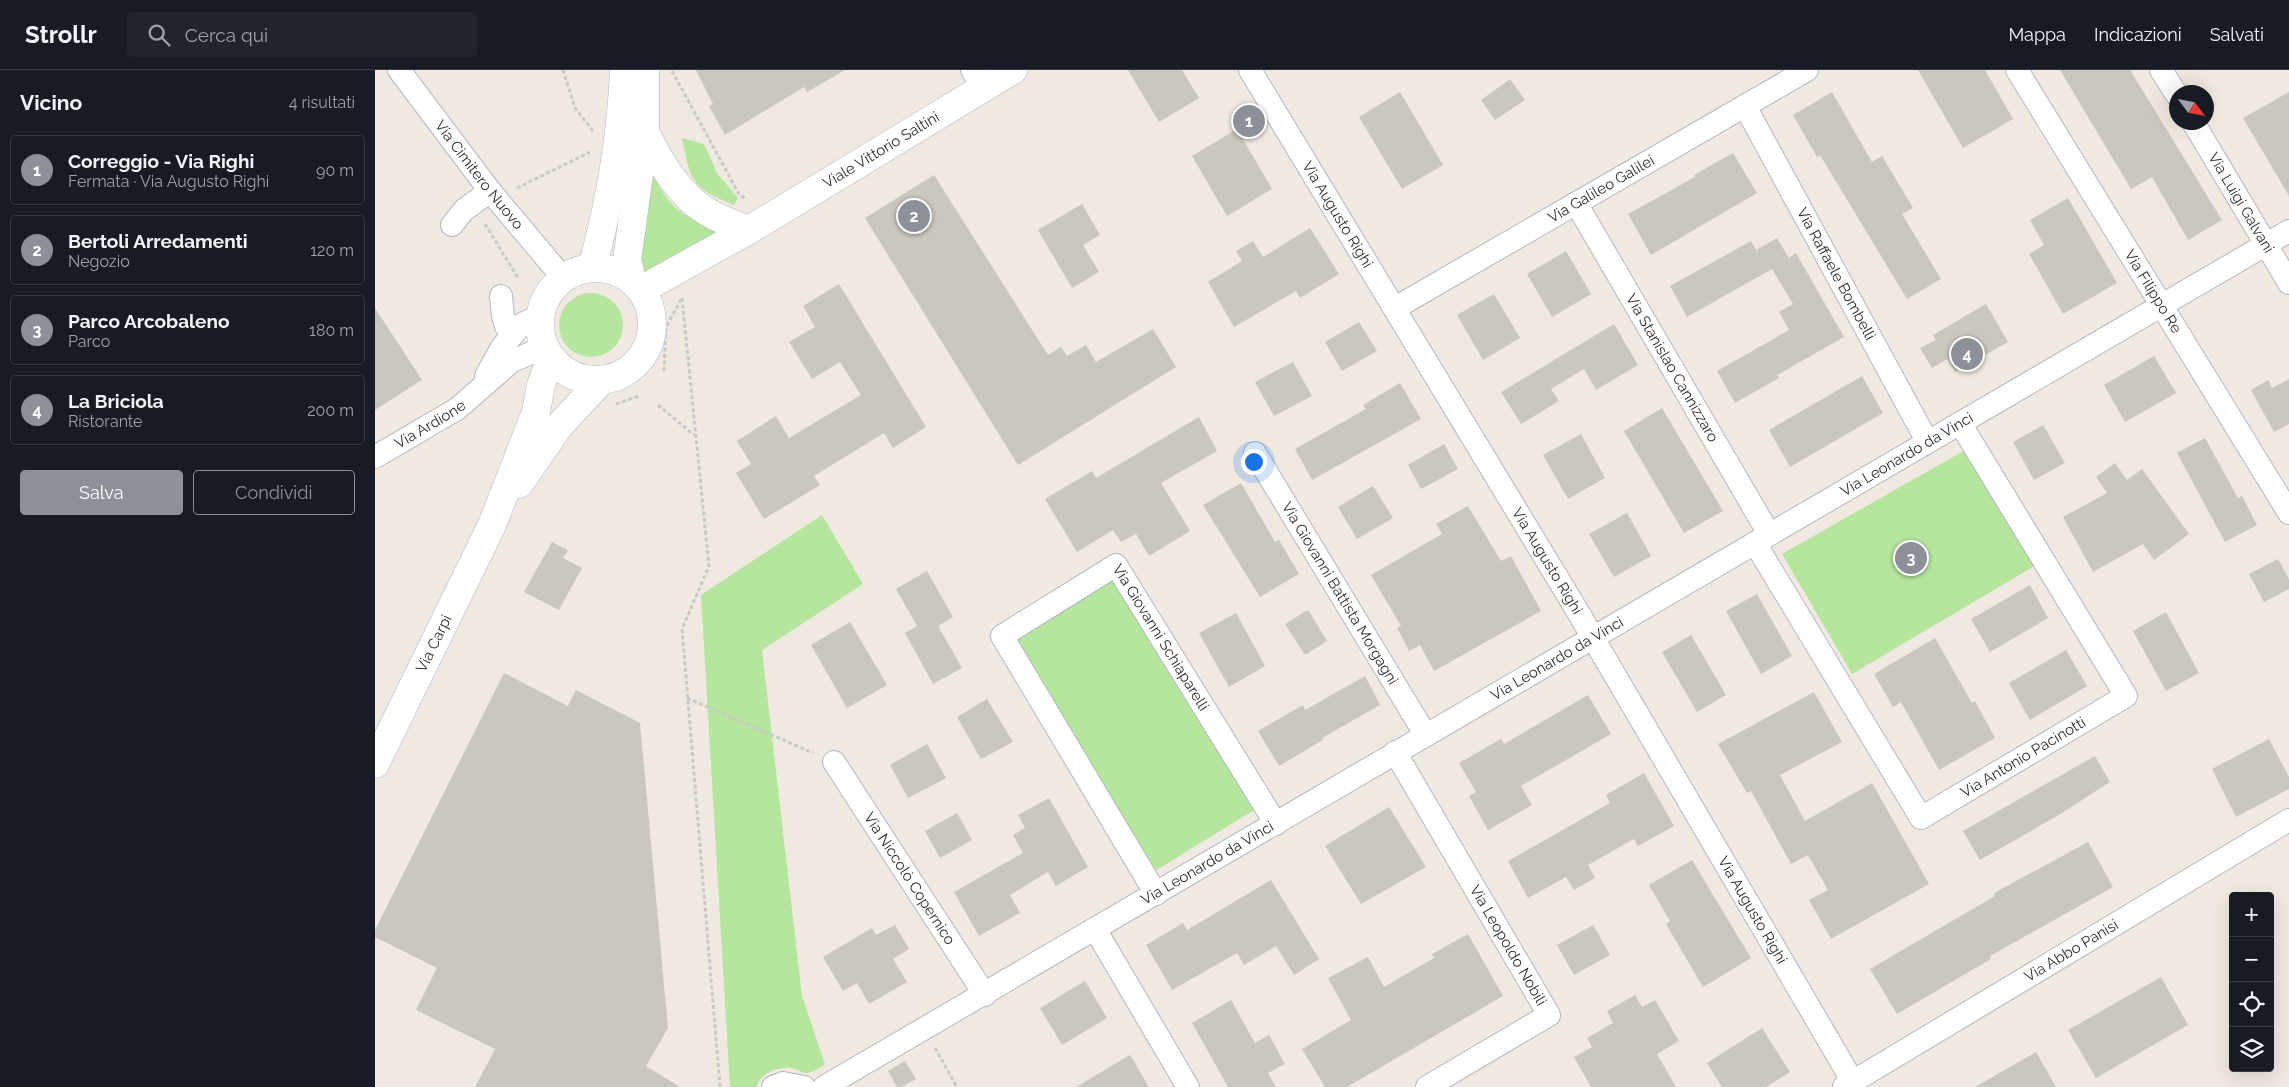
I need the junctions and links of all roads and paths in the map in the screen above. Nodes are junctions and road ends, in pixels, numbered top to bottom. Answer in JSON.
{"nodes":[{"id":1,"x":399,"y":70,"type":"edge"},
{"id":2,"x":563,"y":70,"type":"edge"},
{"id":3,"x":624,"y":70,"type":"edge"},
{"id":4,"x":645,"y":70,"type":"edge"},
{"id":5,"x":672,"y":70,"type":"edge"},
{"id":6,"x":1013,"y":70,"type":"edge"},
{"id":7,"x":1250,"y":70,"type":"edge"},
{"id":8,"x":1807,"y":70,"type":"edge"},
{"id":9,"x":2017,"y":70,"type":"edge"},
{"id":10,"x":2161,"y":70,"type":"edge"},
{"id":11,"x":978,"y":79,"type":"edge"},
{"id":12,"x":2171,"y":85,"type":"edge"},
{"id":13,"x":1745,"y":106,"type":"junction"},
{"id":14,"x":2198,"y":130,"type":"edge"},
{"id":15,"x":645,"y":132,"type":"junction"},
{"id":16,"x":599,"y":138,"type":"dead end"},
{"id":17,"x":596,"y":149,"type":"dead end"},
{"id":18,"x":493,"y":195,"type":"junction"},
{"id":19,"x":1576,"y":203,"type":"junction"},
{"id":20,"x":759,"y":223,"type":"junction"},
{"id":21,"x":452,"y":224,"type":"dead end"},
{"id":22,"x":2289,"y":231,"type":"edge"},
{"id":23,"x":2265,"y":244,"type":"junction"},
{"id":24,"x":592,"y":268,"type":"junction"},
{"id":25,"x":563,"y":278,"type":"junction"},
{"id":26,"x":518,"y":279,"type":"dead end"},
{"id":27,"x":2289,"y":283,"type":"edge"},
{"id":28,"x":637,"y":286,"type":"junction"},
{"id":29,"x":501,"y":296,"type":"dead end"},
{"id":30,"x":2162,"y":305,"type":"junction"},
{"id":31,"x":1395,"y":308,"type":"junction"},
{"id":32,"x":541,"y":316,"type":"junction"},
{"id":33,"x":653,"y":323,"type":"junction"},
{"id":34,"x":516,"y":331,"type":"junction"},
{"id":35,"x":548,"y":352,"type":"junction"},
{"id":36,"x":664,"y":371,"type":"dead end"},
{"id":37,"x":602,"y":380,"type":"junction"},
{"id":38,"x":481,"y":386,"type":"junction"},
{"id":39,"x":658,"y":405,"type":"dead end"},
{"id":40,"x":1960,"y":423,"type":"junction"},
{"id":41,"x":695,"y":435,"type":"junction"},
{"id":42,"x":1927,"y":442,"type":"junction"},
{"id":43,"x":1255,"y":453,"type":"dead end"},
{"id":44,"x":375,"y":457,"type":"edge"},
{"id":45,"x":2289,"y":513,"type":"edge"},
{"id":46,"x":492,"y":525,"type":"junction"},
{"id":47,"x":1762,"y":538,"type":"junction"},
{"id":48,"x":1593,"y":638,"type":"junction"},
{"id":49,"x":687,"y":698,"type":"junction"},
{"id":50,"x":1425,"y":734,"type":"junction"},
{"id":51,"x":1395,"y":752,"type":"junction"},
{"id":52,"x":834,"y":762,"type":"joint"},
{"id":53,"x":375,"y":764,"type":"edge"},
{"id":54,"x":2289,"y":820,"type":"edge"},
{"id":55,"x":1276,"y":824,"type":"junction"},
{"id":56,"x":1156,"y":894,"type":"junction"},
{"id":57,"x":1095,"y":929,"type":"junction"},
{"id":58,"x":985,"y":995,"type":"junction"},
{"id":59,"x":934,"y":1047,"type":"dead end"},
{"id":60,"x":1849,"y":1084,"type":"edge"},
{"id":61,"x":830,"y":1086,"type":"edge"},
{"id":62,"x":720,"y":1087,"type":"edge"},
{"id":63,"x":773,"y":1087,"type":"edge"},
{"id":64,"x":804,"y":1087,"type":"edge"},
{"id":65,"x":957,"y":1087,"type":"edge"},
{"id":66,"x":1188,"y":1087,"type":"edge"},
{"id":67,"x":1427,"y":1087,"type":"edge"}],
"edges":[{"from":1,"to":18,"type":"street","name":"Via Cimitero Nuovo"},
{"from":2,"to":16,"type":"path"},
{"from":3,"to":24,"type":"main road"},
{"from":4,"to":15,"type":"main road"},
{"from":5,"to":20,"type":"path"},
{"from":6,"to":11,"type":"main road","name":"Viale Vittorio Saltini"},
{"from":7,"to":31,"type":"street","name":"Via Augusto Righi"},
{"from":8,"to":13,"type":"street","name":"Via Galileo Galilei"},
{"from":9,"to":30,"type":"street","name":"Via Filippo Re"},
{"from":10,"to":12,"type":"street"},
{"from":11,"to":20,"type":"main road","name":"Viale Vittorio Saltini"},
{"from":13,"to":19,"type":"street","name":"Via Galileo Galilei"},
{"from":13,"to":42,"type":"street","name":"Via Raffaele Bombelli"},
{"from":14,"to":23,"type":"street","name":"Via Luigi Galvani"},
{"from":15,"to":20,"type":"main road"},
{"from":15,"to":28,"type":"main road"},
{"from":17,"to":18,"type":"path"},
{"from":18,"to":21,"type":"street"},
{"from":18,"to":25,"type":"street","name":"Via Cimitero Nuovo"},
{"from":18,"to":26,"type":"path"},
{"from":19,"to":31,"type":"street","name":"Via Galileo Galilei"},
{"from":19,"to":47,"type":"street","name":"Via Stanislao Cannizzaro"},
{"from":20,"to":28,"type":"main road","name":"Viale Vittorio Saltini"},
{"from":20,"to":33,"type":"main road","name":"Viale Vittorio Saltini"},
{"from":22,"to":23,"type":"street","name":"Via Leonardo da Vinci"},
{"from":23,"to":27,"type":"street","name":"Via Luigi Galvani"},
{"from":23,"to":30,"type":"street","name":"Via Leonardo da Vinci"},
{"from":24,"to":25,"type":"main road"},
{"from":24,"to":28,"type":"main road"},
{"from":25,"to":32,"type":"main road"},
{"from":28,"to":33,"type":"main road"},
{"from":29,"to":34,"type":"street"},
{"from":30,"to":40,"type":"street","name":"Via Leonardo da Vinci"},
{"from":30,"to":45,"type":"street","name":"Via Filippo Re"},
{"from":31,"to":48,"type":"street","name":"Via Augusto Righi"},
{"from":32,"to":34,"type":"street","name":"Via Ardione"},
{"from":32,"to":35,"type":"main road"},
{"from":33,"to":37,"type":"main road"},
{"from":34,"to":38,"type":"street","name":"Via Ardione"},
{"from":35,"to":37,"type":"main road"},
{"from":35,"to":38,"type":"street","name":"Via Ardione"},
{"from":35,"to":46,"type":"main road","name":"Via Carpi"},
{"from":36,"to":41,"type":"path"},
{"from":37,"to":46,"type":"main road","name":"Via Carpi"},
{"from":38,"to":44,"type":"street","name":"Via Ardione"},
{"from":39,"to":41,"type":"path"},
{"from":40,"to":42,"type":"street","name":"Via Leonardo da Vinci"},
{"from":40,"to":47,"type":"street","name":"Via Antonio Pacinotti"},
{"from":41,"to":49,"type":"path"},
{"from":42,"to":47,"type":"street","name":"Via Leonardo da Vinci"},
{"from":43,"to":50,"type":"street","name":"Via Giovanni Battista Morgagni"},
{"from":46,"to":53,"type":"main road","name":"Via Carpi"},
{"from":47,"to":48,"type":"street","name":"Via Leonardo da Vinci"},
{"from":48,"to":50,"type":"street","name":"Via Leonardo da Vinci"},
{"from":48,"to":60,"type":"street","name":"Via Augusto Righi"},
{"from":49,"to":52,"type":"path"},
{"from":49,"to":62,"type":"path"},
{"from":50,"to":51,"type":"street","name":"Via Leonardo da Vinci"},
{"from":51,"to":55,"type":"street","name":"Via Leonardo da Vinci"},
{"from":51,"to":67,"type":"street","name":"Via Leopoldo Nobili"},
{"from":52,"to":58,"type":"street","name":"Via Niccolò Copernico"},
{"from":54,"to":60,"type":"street","name":"Via Abbo Panisi"},
{"from":55,"to":56,"type":"street","name":"Via Leonardo da Vinci"},
{"from":55,"to":56,"type":"street","name":"Via Giovanni Schiaparelli"},
{"from":56,"to":57,"type":"street","name":"Via Leonardo da Vinci"},
{"from":57,"to":58,"type":"street","name":"Via Leonardo da Vinci"},
{"from":57,"to":66,"type":"street"},
{"from":58,"to":61,"type":"street","name":"Via Leonardo da Vinci"},
{"from":59,"to":65,"type":"path"},
{"from":63,"to":64,"type":"street"}]}
